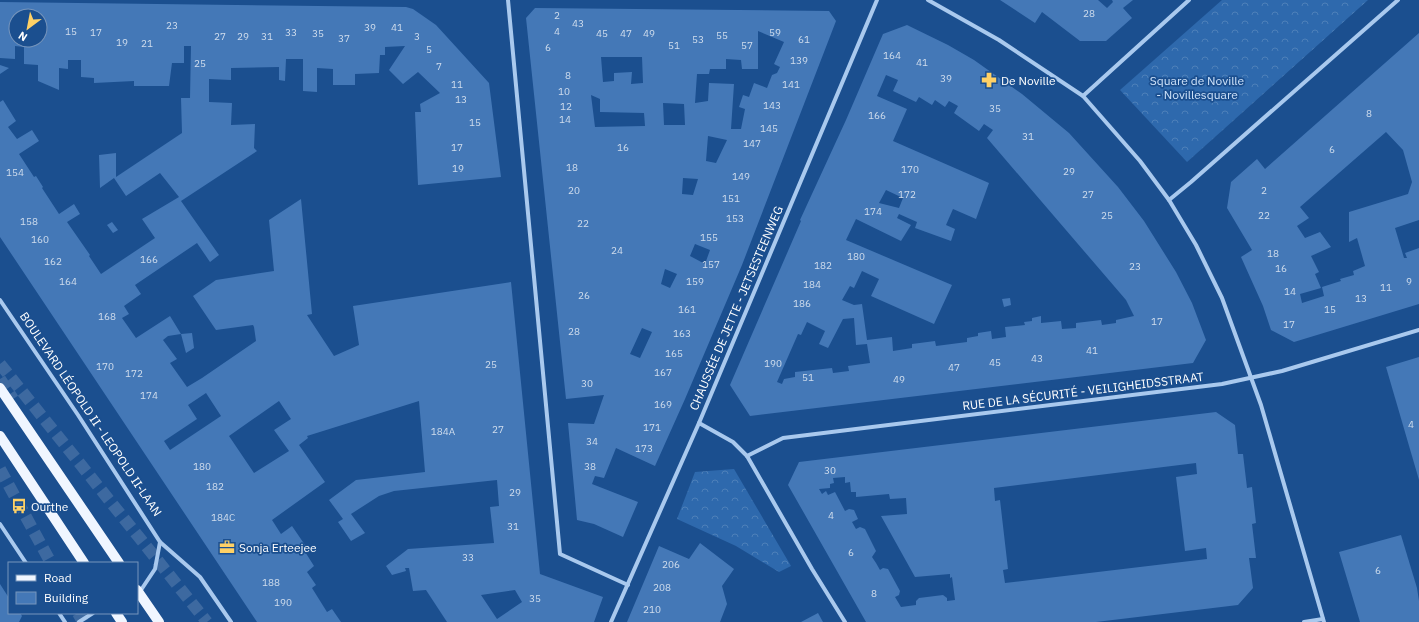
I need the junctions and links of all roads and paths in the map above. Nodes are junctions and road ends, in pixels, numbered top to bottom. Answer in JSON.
{"nodes":[{"id":1,"x":508,"y":0,"type":"edge"},
{"id":2,"x":877,"y":0,"type":"edge"},
{"id":3,"x":928,"y":0,"type":"edge"},
{"id":4,"x":1189,"y":0,"type":"edge"},
{"id":5,"x":1398,"y":0,"type":"edge"},
{"id":6,"x":1083,"y":96,"type":"junction"},
{"id":7,"x":1169,"y":200,"type":"junction"},
{"id":8,"x":0,"y":300,"type":"edge"},
{"id":9,"x":1419,"y":330,"type":"edge"},
{"id":10,"x":1251,"y":377,"type":"junction"},
{"id":11,"x":0,"y":388,"type":"edge"},
{"id":12,"x":699,"y":423,"type":"junction"},
{"id":13,"x":0,"y":436,"type":"edge"},
{"id":14,"x":747,"y":456,"type":"junction"},
{"id":15,"x":0,"y":524,"type":"edge"},
{"id":16,"x":160,"y":542,"type":"junction"},
{"id":17,"x":25,"y":562,"type":"edge"},
{"id":18,"x":83,"y":562,"type":"edge"},
{"id":19,"x":118,"y":562,"type":"edge"},
{"id":20,"x":628,"y":585,"type":"junction"},
{"id":21,"x":138,"y":592,"type":"edge"},
{"id":22,"x":92,"y":614,"type":"edge"},
{"id":23,"x":1323,"y":620,"type":"edge"},
{"id":24,"x":80,"y":622,"type":"edge"},
{"id":25,"x":159,"y":622,"type":"edge"},
{"id":26,"x":231,"y":622,"type":"edge"},
{"id":27,"x":612,"y":622,"type":"edge"},
{"id":28,"x":845,"y":622,"type":"edge"},
{"id":29,"x":1304,"y":622,"type":"edge"}],
"edges":[{"from":1,"to":20,"type":"street"},
{"from":2,"to":12,"type":"street","name":"CHAUSSÉE DE JETTE - JETSESTEENWEG"},
{"from":3,"to":6,"type":"street"},
{"from":4,"to":6,"type":"street"},
{"from":5,"to":7,"type":"street"},
{"from":6,"to":7,"type":"street"},
{"from":7,"to":10,"type":"street"},
{"from":8,"to":16,"type":"street","name":"BOULEVARD LÉOPOLD II - LEOPOLD II-LAAN"},
{"from":9,"to":10,"type":"street","name":"RUE DE LA SÉCURITÉ - VEILIGHEIDSSTRAAT"},
{"from":10,"to":14,"type":"street","name":"RUE DE LA SÉCURITÉ - VEILIGHEIDSSTRAAT"},
{"from":10,"to":23,"type":"street"},
{"from":11,"to":19,"type":"main road"},
{"from":12,"to":14,"type":"street"},
{"from":12,"to":20,"type":"street","name":"CHAUSSÉE DE JETTE - JETSESTEENWEG"},
{"from":13,"to":18,"type":"main road"},
{"from":14,"to":28,"type":"street"},
{"from":15,"to":17,"type":"street"},
{"from":16,"to":21,"type":"street"},
{"from":16,"to":26,"type":"street","name":"BOULEVARD LÉOPOLD II - LEOPOLD II-LAAN"},
{"from":20,"to":27,"type":"street","name":"CHAUSSÉE DE JETTE - JETSESTEENWEG"},
{"from":21,"to":25,"type":"main road"},
{"from":22,"to":24,"type":"street"},
{"from":23,"to":29,"type":"street"}]}
